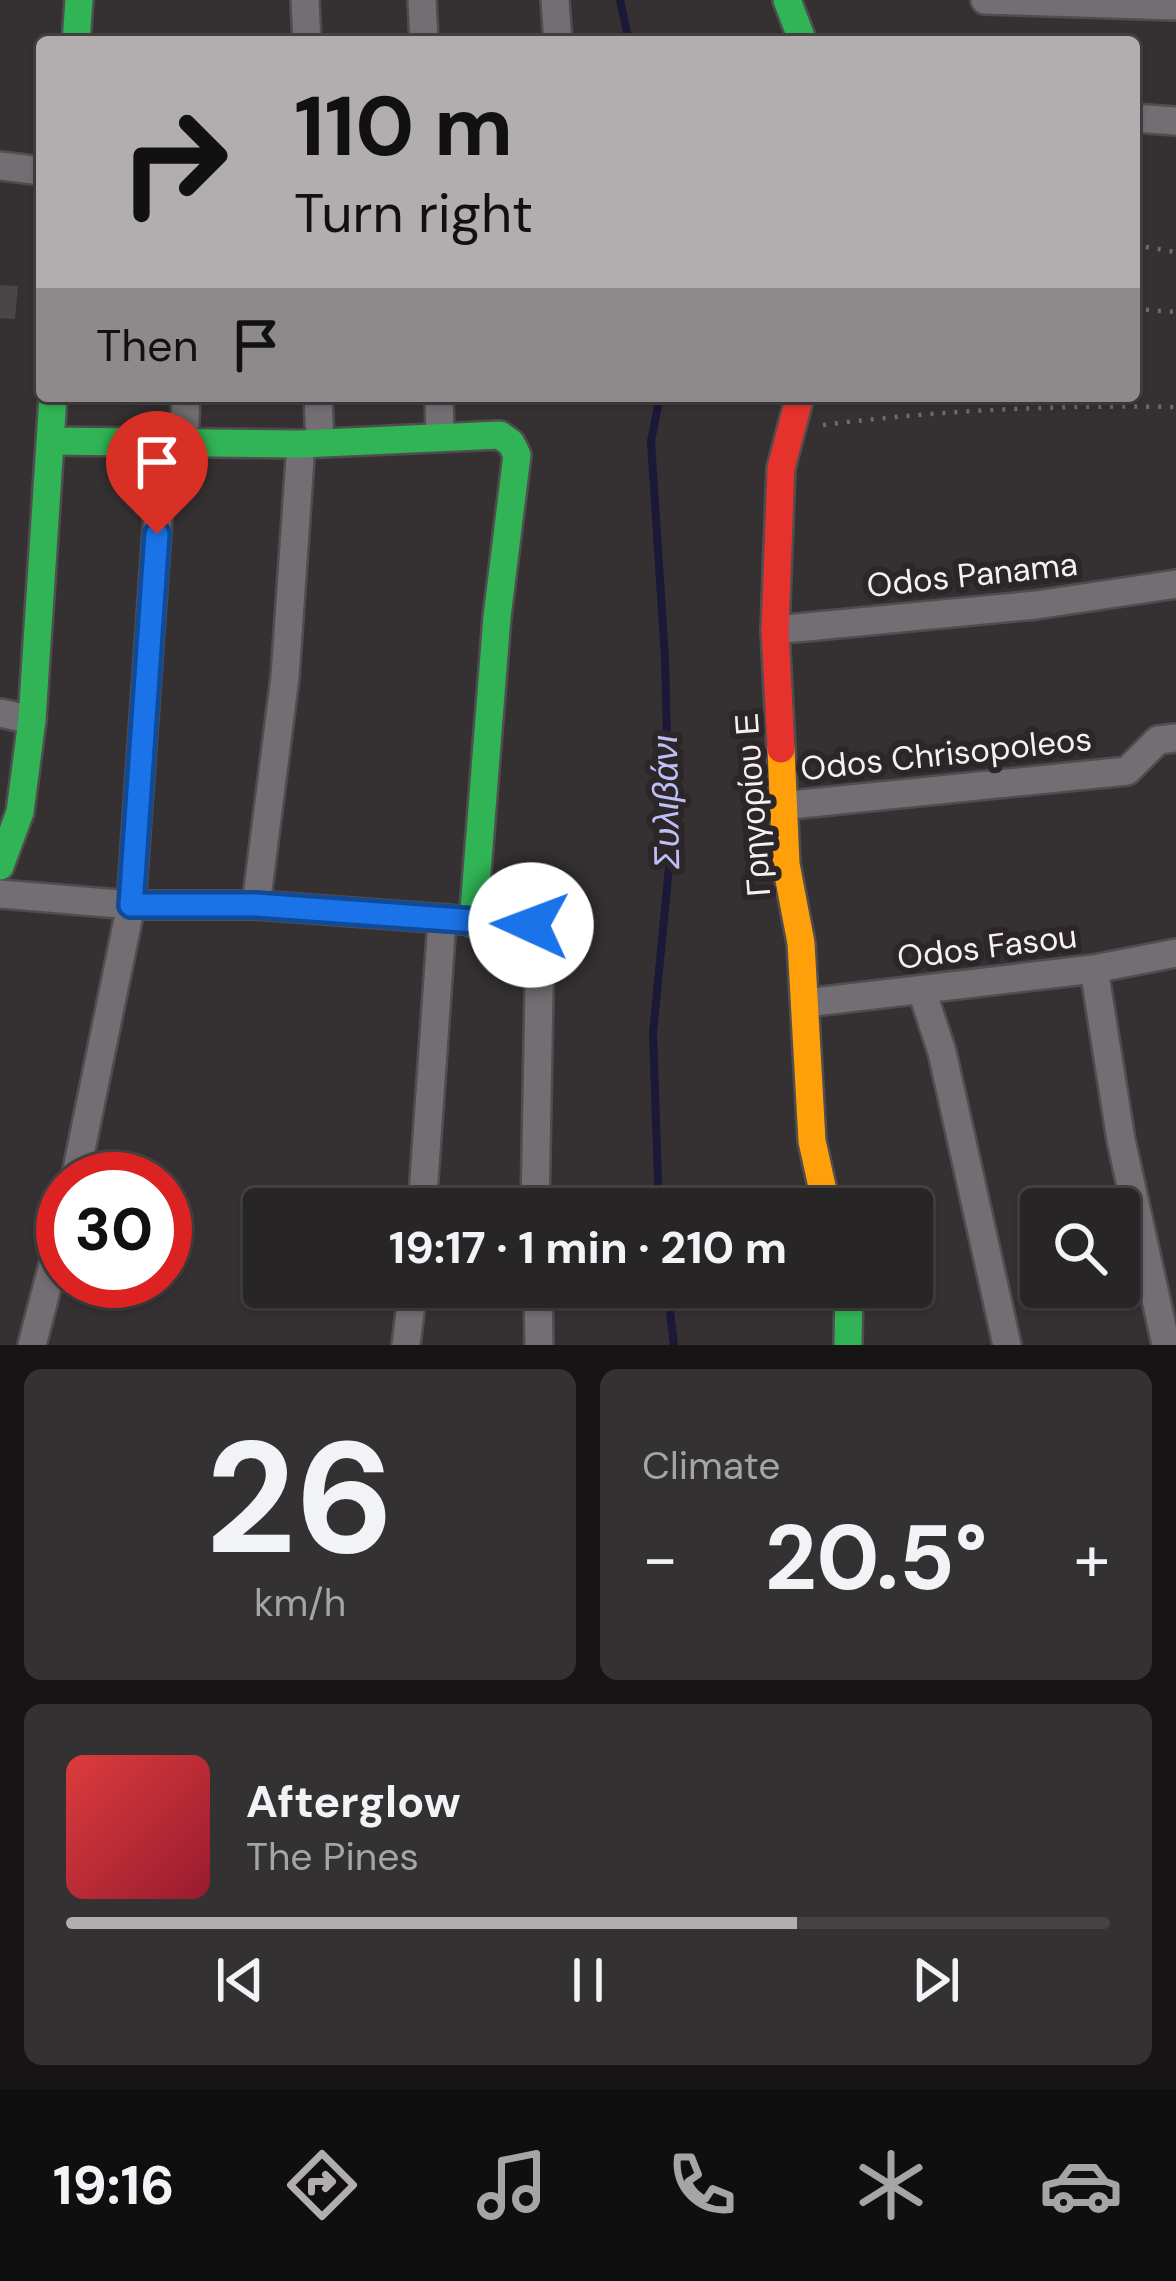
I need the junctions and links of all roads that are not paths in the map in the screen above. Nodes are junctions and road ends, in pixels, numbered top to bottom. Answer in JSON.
{"nodes":[{"id":1,"x":79,"y":0,"type":"edge"},
{"id":2,"x":305,"y":0,"type":"edge"},
{"id":3,"x":422,"y":0,"type":"edge"},
{"id":4,"x":555,"y":0,"type":"edge"},
{"id":5,"x":787,"y":0,"type":"edge"},
{"id":6,"x":985,"y":0,"type":"edge"},
{"id":7,"x":1176,"y":6,"type":"edge"},
{"id":8,"x":76,"y":36,"type":"edge"},
{"id":9,"x":307,"y":36,"type":"edge"},
{"id":10,"x":424,"y":36,"type":"edge"},
{"id":11,"x":557,"y":36,"type":"edge"},
{"id":12,"x":800,"y":36,"type":"edge"},
{"id":13,"x":1140,"y":118,"type":"edge"},
{"id":14,"x":1176,"y":121,"type":"edge"},
{"id":15,"x":0,"y":166,"type":"edge"},
{"id":16,"x":36,"y":169,"type":"edge"},
{"id":17,"x":53,"y":402,"type":"edge"},
{"id":18,"x":184,"y":402,"type":"edge"},
{"id":19,"x":317,"y":402,"type":"edge"},
{"id":20,"x":439,"y":402,"type":"edge"},
{"id":21,"x":798,"y":402,"type":"edge"},
{"id":22,"x":440,"y":437,"type":"junction"},
{"id":23,"x":50,"y":441,"type":"junction"},
{"id":24,"x":310,"y":443,"type":"junction"},
{"id":25,"x":173,"y":444,"type":"junction"},
{"id":26,"x":1176,"y":584,"type":"edge"},
{"id":27,"x":775,"y":630,"type":"junction"},
{"id":28,"x":0,"y":713,"type":"edge"},
{"id":29,"x":32,"y":719,"type":"junction"},
{"id":30,"x":1176,"y":738,"type":"edge"},
{"id":31,"x":782,"y":806,"type":"junction"},
{"id":32,"x":0,"y":866,"type":"edge"},
{"id":33,"x":0,"y":894,"type":"edge"},
{"id":34,"x":131,"y":905,"type":"junction"},
{"id":35,"x":256,"y":905,"type":"junction"},
{"id":36,"x":442,"y":921,"type":"junction"},
{"id":37,"x":473,"y":923,"type":"junction"},
{"id":38,"x":1176,"y":953,"type":"edge"},
{"id":39,"x":1094,"y":969,"type":"junction"},
{"id":40,"x":922,"y":991,"type":"junction"},
{"id":41,"x":806,"y":1003,"type":"junction"},
{"id":42,"x":81,"y":1152,"type":"edge"},
{"id":43,"x":423,"y":1188,"type":"edge"},
{"id":44,"x":536,"y":1188,"type":"edge"},
{"id":45,"x":822,"y":1188,"type":"edge"},
{"id":46,"x":42,"y":1308,"type":"edge"},
{"id":47,"x":410,"y":1308,"type":"edge"},
{"id":48,"x":538,"y":1308,"type":"edge"},
{"id":49,"x":849,"y":1308,"type":"edge"},
{"id":50,"x":32,"y":1345,"type":"edge"},
{"id":51,"x":406,"y":1345,"type":"edge"},
{"id":52,"x":539,"y":1345,"type":"edge"},
{"id":53,"x":848,"y":1345,"type":"edge"},
{"id":54,"x":1007,"y":1345,"type":"edge"},
{"id":55,"x":1166,"y":1345,"type":"edge"}],
"edges":[{"from":1,"to":8,"type":"street"},
{"from":2,"to":9,"type":"street"},
{"from":3,"to":10,"type":"street"},
{"from":4,"to":11,"type":"street"},
{"from":5,"to":12,"type":"street"},
{"from":6,"to":7,"type":"street"},
{"from":13,"to":14,"type":"street"},
{"from":15,"to":16,"type":"street"},
{"from":17,"to":23,"type":"street"},
{"from":18,"to":25,"type":"street"},
{"from":19,"to":24,"type":"street"},
{"from":20,"to":22,"type":"street"},
{"from":21,"to":27,"type":"street","name":"Γρηγορίου Ε"},
{"from":22,"to":24,"type":"street"},
{"from":22,"to":37,"type":"street"},
{"from":23,"to":25,"type":"street"},
{"from":23,"to":29,"type":"street"},
{"from":24,"to":25,"type":"street"},
{"from":24,"to":35,"type":"street"},
{"from":25,"to":34,"type":"street"},
{"from":26,"to":27,"type":"street","name":"Odos Panama"},
{"from":27,"to":31,"type":"street","name":"Γρηγορίου Ε"},
{"from":28,"to":29,"type":"street"},
{"from":29,"to":32,"type":"street"},
{"from":30,"to":31,"type":"street","name":"Odos Chrisopoleos"},
{"from":31,"to":41,"type":"street","name":"Γρηγορίου Ε"},
{"from":33,"to":34,"type":"street"},
{"from":34,"to":35,"type":"street"},
{"from":34,"to":42,"type":"street"},
{"from":35,"to":36,"type":"street"},
{"from":36,"to":37,"type":"street"},
{"from":36,"to":43,"type":"street"},
{"from":37,"to":44,"type":"street"},
{"from":38,"to":39,"type":"street","name":"Odos Fasou"},
{"from":39,"to":40,"type":"street","name":"Odos Fasou"},
{"from":39,"to":55,"type":"street"},
{"from":40,"to":41,"type":"street","name":"Odos Fasou"},
{"from":40,"to":54,"type":"street"},
{"from":41,"to":45,"type":"street","name":"Γρηγορίου Ε"},
{"from":46,"to":50,"type":"street"},
{"from":47,"to":51,"type":"street"},
{"from":48,"to":52,"type":"street"},
{"from":49,"to":53,"type":"street"}]}
